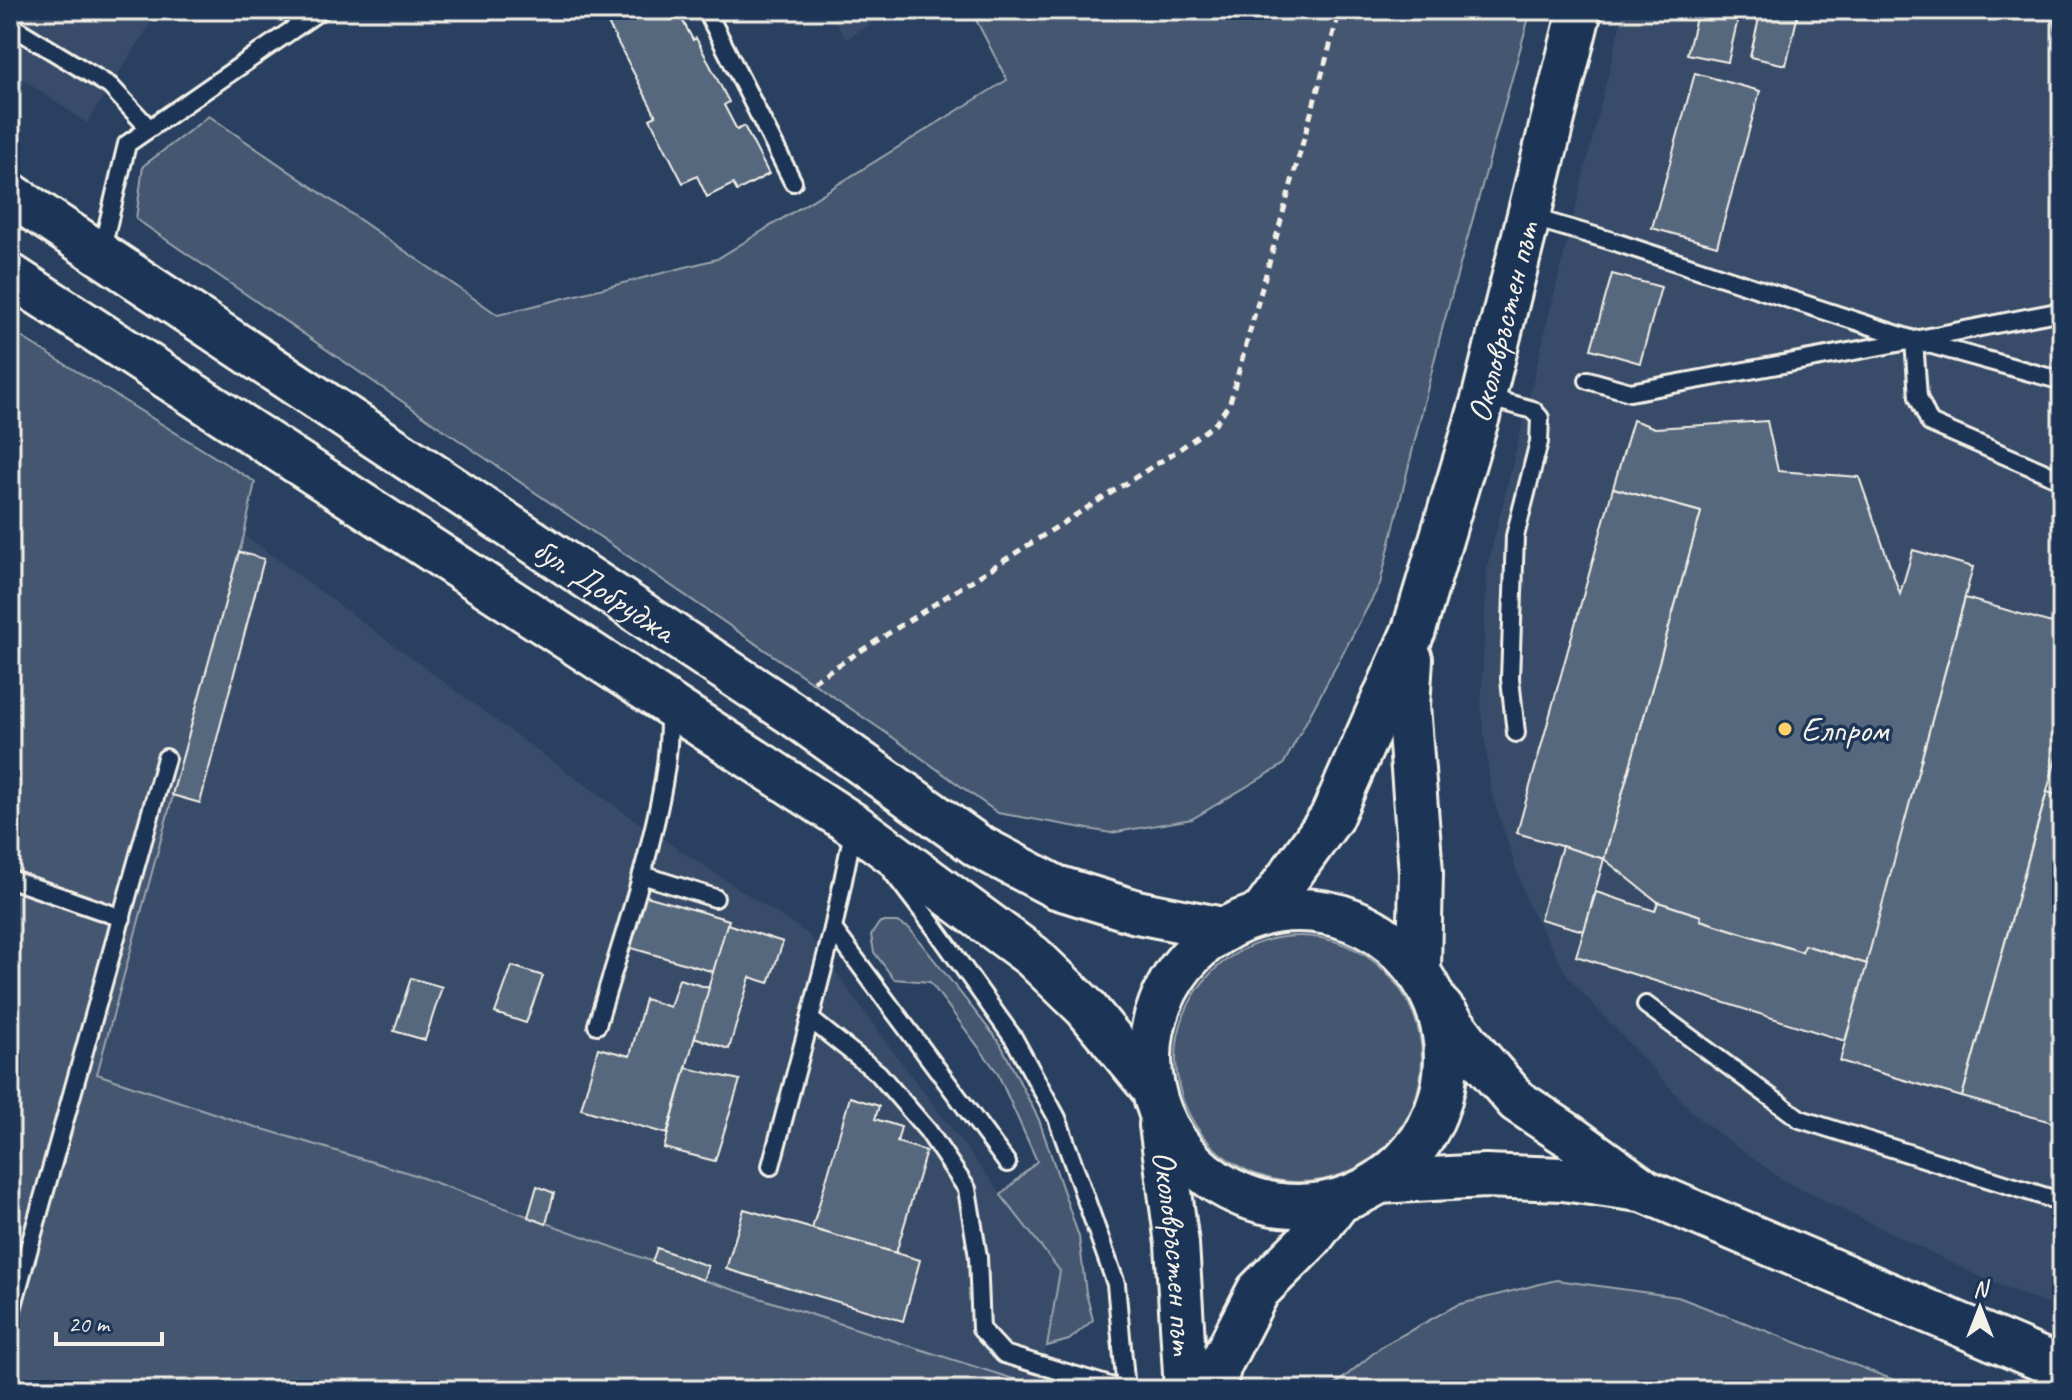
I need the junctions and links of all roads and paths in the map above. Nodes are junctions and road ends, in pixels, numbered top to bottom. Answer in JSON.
{"nodes":[{"id":1,"x":321,"y":10,"type":"edge"},
{"id":2,"x":706,"y":10,"type":"edge"},
{"id":3,"x":1340,"y":10,"type":"edge"},
{"id":4,"x":1580,"y":10,"type":"edge"},
{"id":5,"x":10,"y":25,"type":"edge"},
{"id":6,"x":149,"y":128,"type":"junction"},
{"id":7,"x":793,"y":182,"type":"dead end"},
{"id":8,"x":10,"y":194,"type":"edge"},
{"id":9,"x":1528,"y":217,"type":"junction"},
{"id":10,"x":101,"y":255,"type":"junction"},
{"id":11,"x":10,"y":275,"type":"edge"},
{"id":12,"x":2062,"y":311,"type":"edge"},
{"id":13,"x":1914,"y":340,"type":"junction"},
{"id":14,"x":1588,"y":380,"type":"dead end"},
{"id":15,"x":2062,"y":381,"type":"edge"},
{"id":16,"x":1484,"y":396,"type":"junction"},
{"id":17,"x":2062,"y":480,"type":"edge"},
{"id":18,"x":1414,"y":630,"type":"junction"},
{"id":19,"x":668,"y":704,"type":"junction"},
{"id":20,"x":777,"y":704,"type":"junction"},
{"id":21,"x":1516,"y":733,"type":"dead end"},
{"id":22,"x":166,"y":758,"type":"dead end"},
{"id":23,"x":854,"y":825,"type":"junction"},
{"id":24,"x":642,"y":875,"type":"junction"},
{"id":25,"x":10,"y":879,"type":"edge"},
{"id":26,"x":715,"y":898,"type":"dead end"},
{"id":27,"x":1262,"y":914,"type":"junction"},
{"id":28,"x":122,"y":918,"type":"junction"},
{"id":29,"x":833,"y":929,"type":"junction"},
{"id":30,"x":1223,"y":929,"type":"junction"},
{"id":31,"x":1427,"y":986,"type":"junction"},
{"id":32,"x":1646,"y":1005,"type":"dead end"},
{"id":33,"x":810,"y":1019,"type":"junction"},
{"id":34,"x":597,"y":1025,"type":"dead end"},
{"id":35,"x":1156,"y":1101,"type":"junction"},
{"id":36,"x":1007,"y":1163,"type":"dead end"},
{"id":37,"x":771,"y":1166,"type":"dead end"},
{"id":38,"x":1379,"y":1182,"type":"junction"},
{"id":39,"x":1645,"y":1191,"type":"junction"},
{"id":40,"x":1340,"y":1200,"type":"junction"},
{"id":41,"x":2062,"y":1202,"type":"edge"},
{"id":42,"x":10,"y":1316,"type":"edge"},
{"id":43,"x":2062,"y":1368,"type":"edge"},
{"id":44,"x":1125,"y":1390,"type":"edge"},
{"id":45,"x":1186,"y":1390,"type":"edge"},
{"id":46,"x":1213,"y":1390,"type":"edge"}],
"edges":[{"from":1,"to":6,"type":"lane"},
{"from":2,"to":7,"type":"lane"},
{"from":3,"to":20,"type":"path"},
{"from":4,"to":9,"type":"main road","name":"Околовръстен път"},
{"from":5,"to":6,"type":"lane"},
{"from":6,"to":10,"type":"lane"},
{"from":8,"to":10,"type":"main road","name":"бул. Добруджа"},
{"from":9,"to":13,"type":"lane"},
{"from":9,"to":16,"type":"main road","name":"Околовръстен път"},
{"from":10,"to":20,"type":"main road","name":"бул. Добруджа"},
{"from":11,"to":19,"type":"main road","name":"бул. Добруджа"},
{"from":12,"to":13,"type":"lane"},
{"from":13,"to":14,"type":"lane"},
{"from":13,"to":15,"type":"lane"},
{"from":13,"to":17,"type":"lane"},
{"from":16,"to":18,"type":"main road","name":"Околовръстен път"},
{"from":16,"to":21,"type":"lane"},
{"from":18,"to":27,"type":"main road","name":"Околовръстен път"},
{"from":18,"to":31,"type":"main road","name":"Околовръстен път"},
{"from":19,"to":23,"type":"main road","name":"бул. Добруджа"},
{"from":19,"to":24,"type":"lane"},
{"from":20,"to":30,"type":"main road","name":"бул. Добруджа"},
{"from":22,"to":28,"type":"lane"},
{"from":23,"to":29,"type":"lane"},
{"from":23,"to":35,"type":"main road","name":"бул. Добруджа"},
{"from":23,"to":44,"type":"lane"},
{"from":24,"to":26,"type":"lane"},
{"from":24,"to":34,"type":"lane"},
{"from":25,"to":28,"type":"lane"},
{"from":27,"to":30,"type":"main road","name":"Околовръстен път"},
{"from":27,"to":31,"type":"main road","name":"Околовръстен път"},
{"from":28,"to":42,"type":"lane"},
{"from":29,"to":33,"type":"lane"},
{"from":29,"to":36,"type":"lane"},
{"from":30,"to":35,"type":"main road","name":"Околовръстен път"},
{"from":31,"to":38,"type":"main road","name":"Околовръстен път"},
{"from":31,"to":39,"type":"main road","name":"Околовръстен път"},
{"from":32,"to":41,"type":"lane"},
{"from":33,"to":37,"type":"lane"},
{"from":33,"to":44,"type":"lane"},
{"from":35,"to":40,"type":"main road","name":"бул. Добруджа"},
{"from":35,"to":45,"type":"main road","name":"Околовръстен път"},
{"from":38,"to":39,"type":"main road"},
{"from":38,"to":40,"type":"main road"},
{"from":39,"to":43,"type":"main road"},
{"from":40,"to":46,"type":"main road","name":"Околовръстен път"}]}
